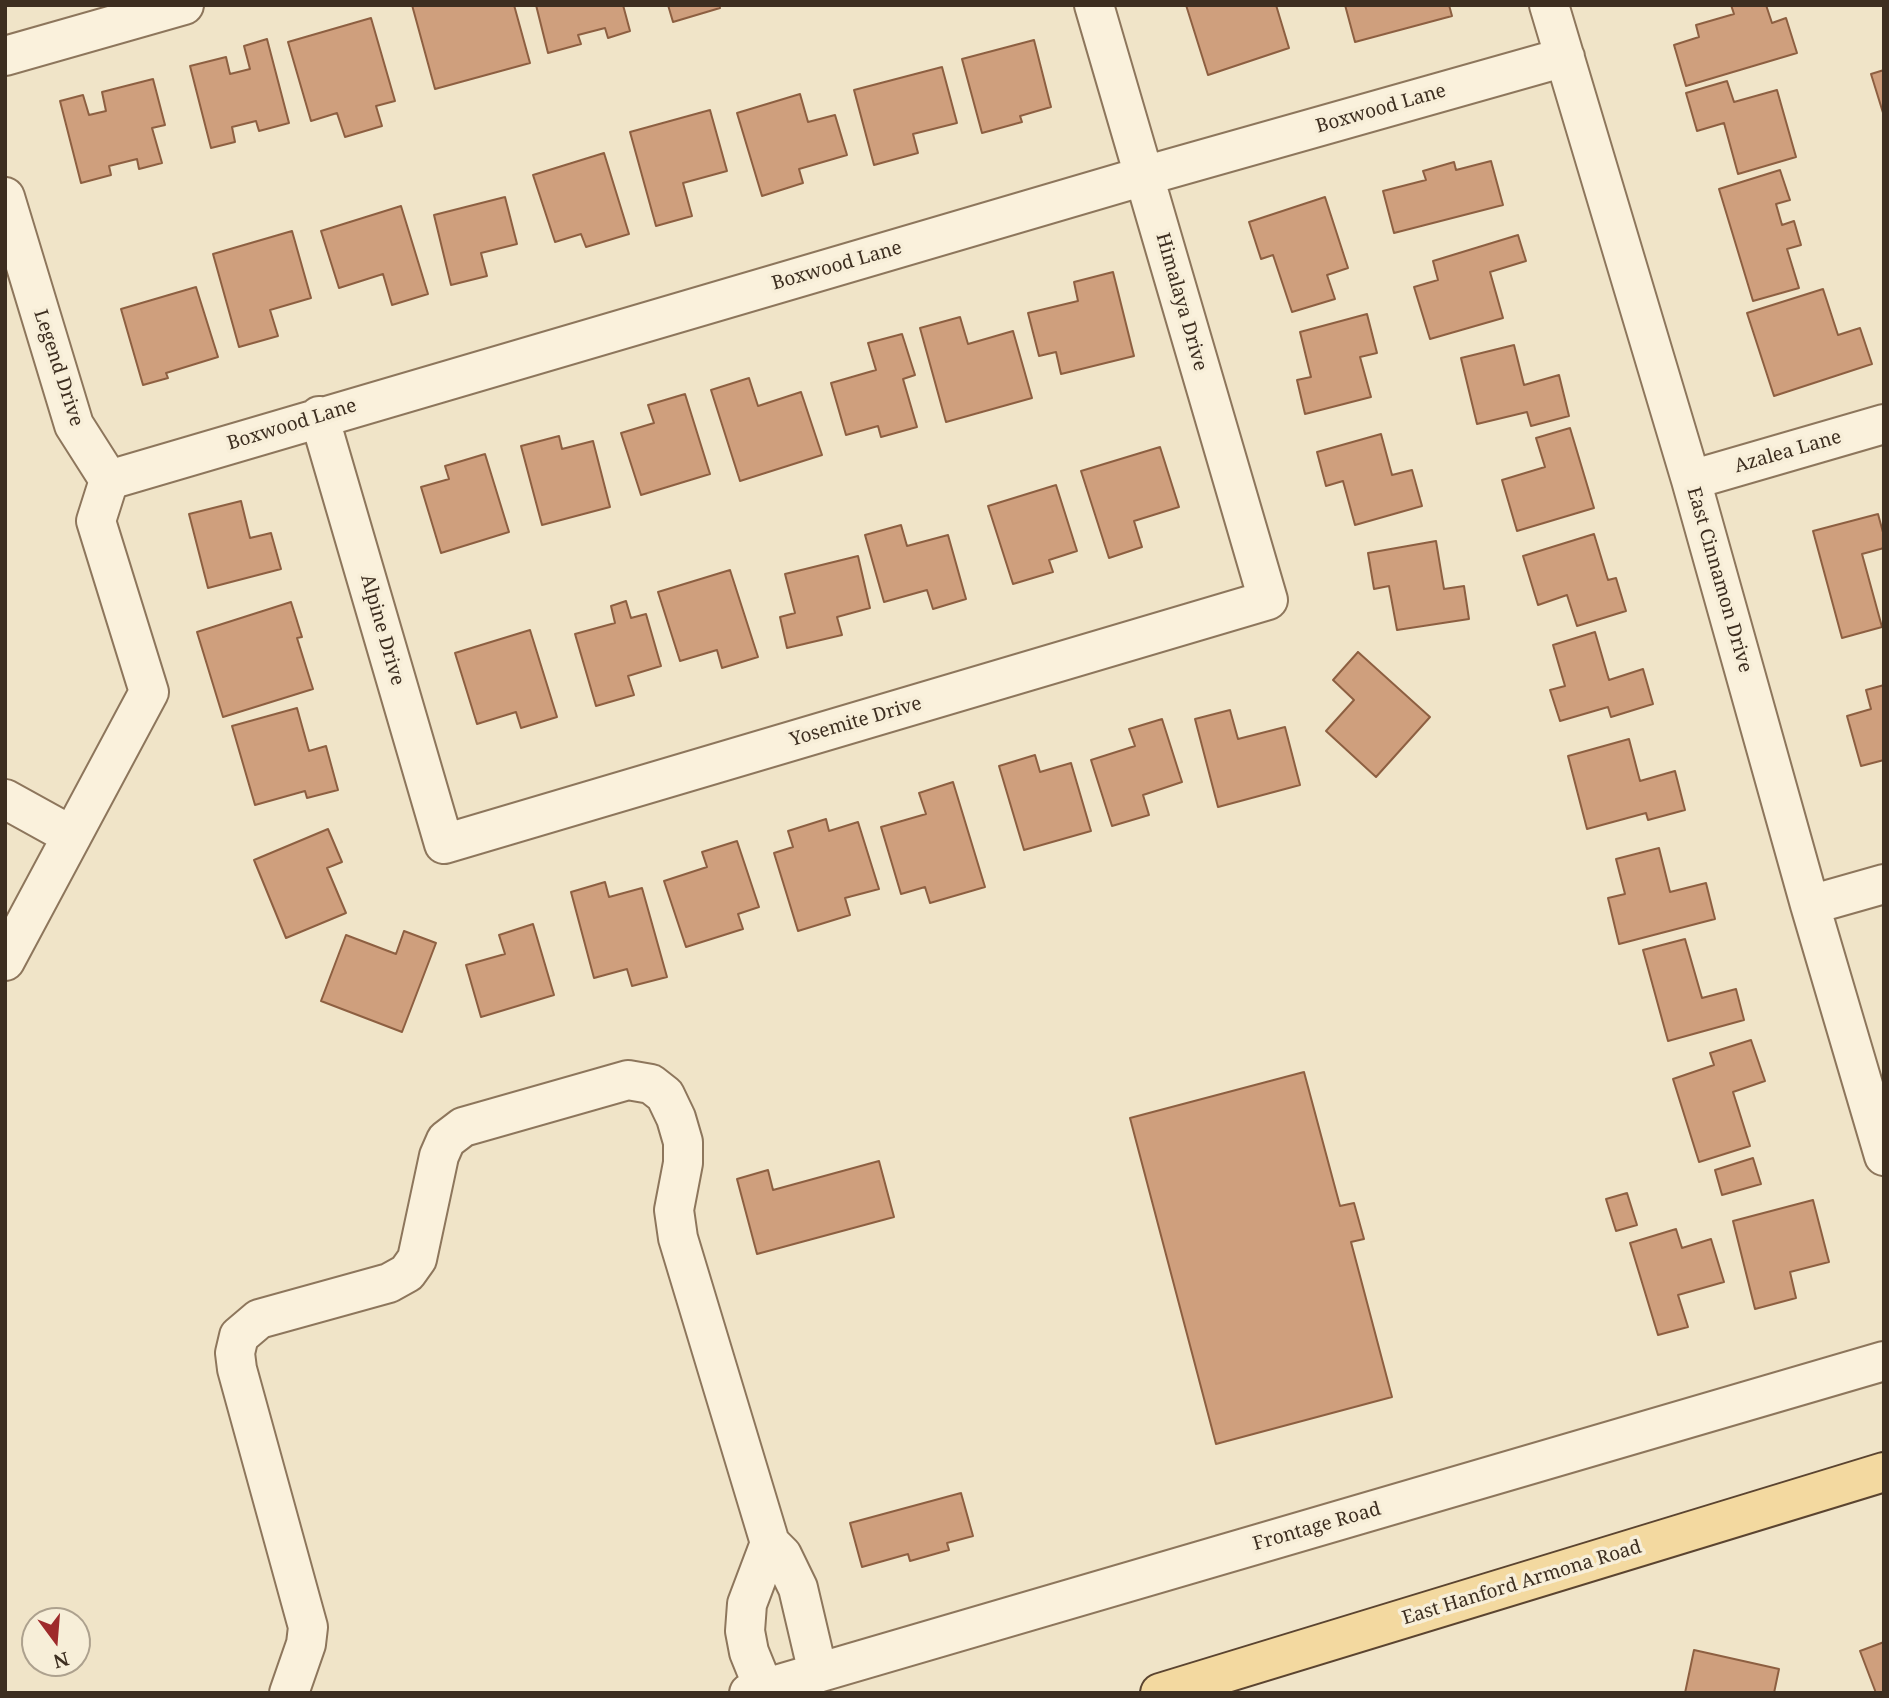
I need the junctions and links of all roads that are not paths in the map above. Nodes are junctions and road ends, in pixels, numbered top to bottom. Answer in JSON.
{"nodes":[{"id":1,"x":184,"y":5,"type":"edge"},
{"id":2,"x":1094,"y":5,"type":"edge"},
{"id":3,"x":1549,"y":5,"type":"edge"},
{"id":4,"x":5,"y":56,"type":"edge"},
{"id":5,"x":1566,"y":57,"type":"junction"},
{"id":6,"x":1144,"y":176,"type":"junction"},
{"id":7,"x":5,"y":197,"type":"edge"},
{"id":8,"x":319,"y":416,"type":"junction"},
{"id":9,"x":1884,"y":424,"type":"edge"},
{"id":10,"x":109,"y":480,"type":"junction"},
{"id":11,"x":1691,"y":480,"type":"junction"},
{"id":12,"x":1268,"y":600,"type":"joint"},
{"id":13,"x":5,"y":799,"type":"edge"},
{"id":14,"x":72,"y":836,"type":"junction"},
{"id":15,"x":444,"y":844,"type":"joint"},
{"id":16,"x":1884,"y":884,"type":"edge"},
{"id":17,"x":1810,"y":905,"type":"junction"},
{"id":18,"x":5,"y":961,"type":"edge"},
{"id":19,"x":1884,"y":1156,"type":"edge"},
{"id":20,"x":1884,"y":1361,"type":"edge"},
{"id":21,"x":1884,"y":1472,"type":"edge"},
{"id":22,"x":770,"y":1543,"type":"junction"},
{"id":23,"x":784,"y":1685,"type":"edge"},
{"id":24,"x":289,"y":1693,"type":"edge"},
{"id":25,"x":1160,"y":1693,"type":"edge"}],
"edges":[{"from":1,"to":4,"type":"street"},
{"from":2,"to":6,"type":"street","name":"Himalaya Drive"},
{"from":3,"to":5,"type":"street","name":"East Cinnamon Drive"},
{"from":5,"to":6,"type":"street","name":"Boxwood Lane"},
{"from":5,"to":11,"type":"street","name":"East Cinnamon Drive"},
{"from":6,"to":8,"type":"street","name":"Boxwood Lane"},
{"from":6,"to":12,"type":"street","name":"Himalaya Drive"},
{"from":7,"to":10,"type":"street","name":"Legend Drive"},
{"from":8,"to":10,"type":"street","name":"Boxwood Lane"},
{"from":8,"to":15,"type":"street","name":"Alpine Drive"},
{"from":9,"to":11,"type":"street","name":"Azalea Lane"},
{"from":10,"to":14,"type":"street"},
{"from":11,"to":17,"type":"street","name":"East Cinnamon Drive"},
{"from":12,"to":15,"type":"street","name":"Yosemite Drive"},
{"from":13,"to":14,"type":"street"},
{"from":14,"to":18,"type":"street"},
{"from":16,"to":17,"type":"street"},
{"from":17,"to":19,"type":"street","name":"East Cinnamon Drive"},
{"from":20,"to":23,"type":"street","name":"Frontage Road"},
{"from":21,"to":25,"type":"main road","name":"East Hanford Armona Road"},
{"from":22,"to":23,"type":"street"},
{"from":22,"to":23,"type":"street"},
{"from":22,"to":24,"type":"street"}]}
